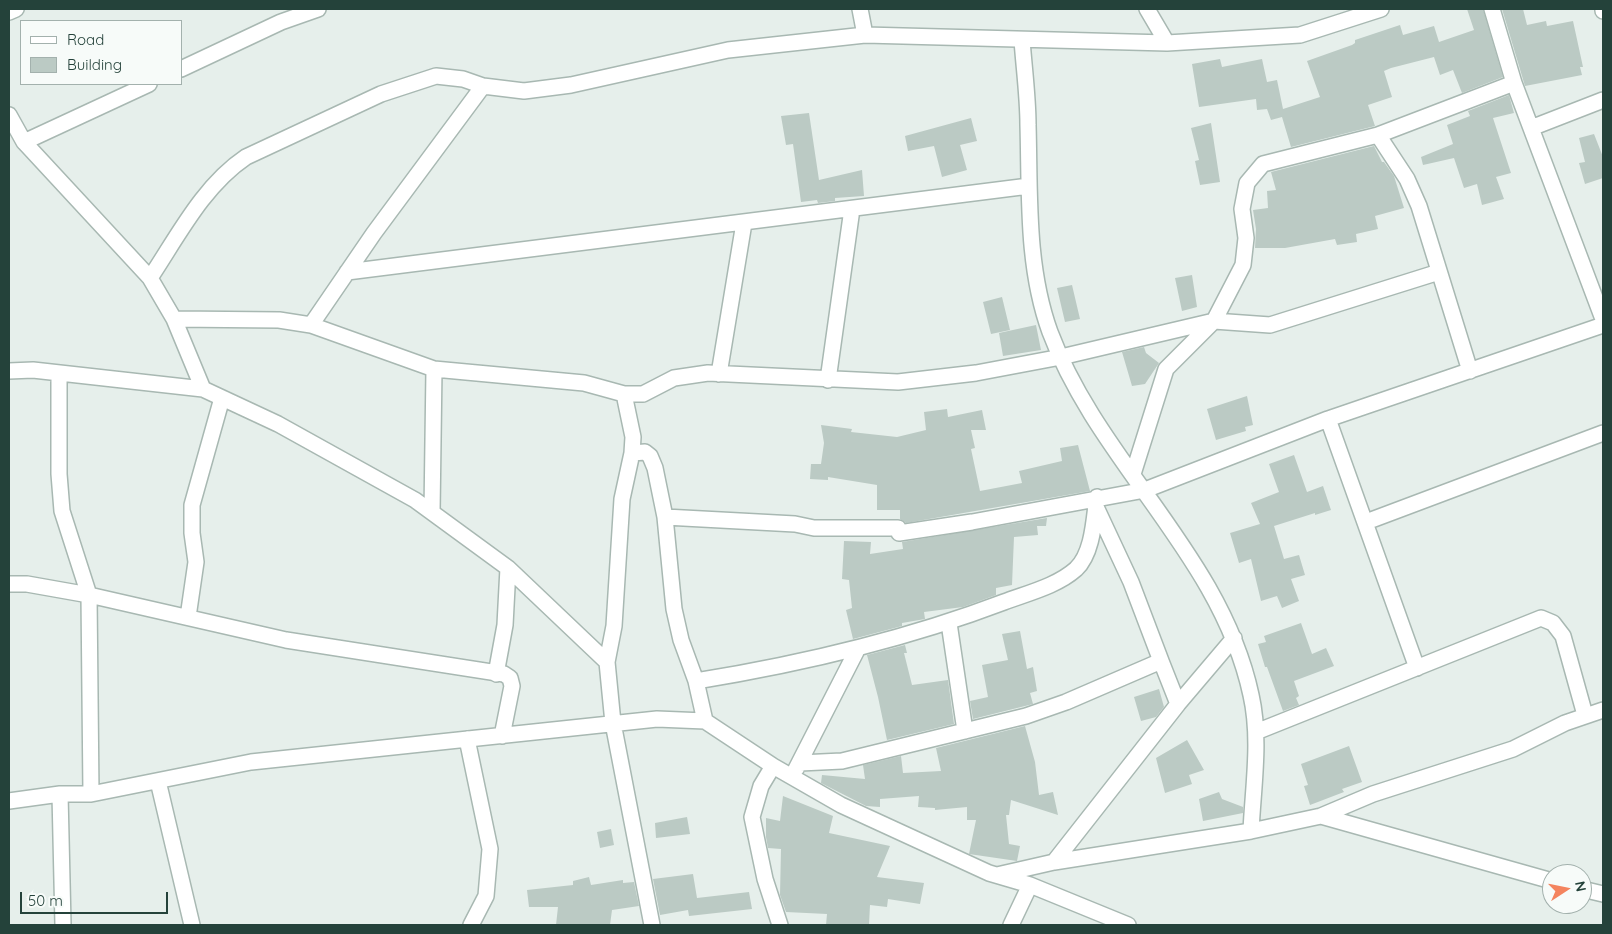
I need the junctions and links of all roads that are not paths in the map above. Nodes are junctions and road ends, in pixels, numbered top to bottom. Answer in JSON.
{"nodes":[{"id":1,"x":16,"y":9,"type":"edge"},
{"id":2,"x":318,"y":9,"type":"edge"},
{"id":3,"x":860,"y":9,"type":"edge"},
{"id":4,"x":1147,"y":9,"type":"edge"},
{"id":5,"x":1381,"y":9,"type":"edge"},
{"id":6,"x":1492,"y":9,"type":"edge"},
{"id":7,"x":9,"y":12,"type":"edge"},
{"id":8,"x":279,"y":16,"type":"edge"},
{"id":9,"x":865,"y":35,"type":"junction"},
{"id":10,"x":1022,"y":40,"type":"junction"},
{"id":11,"x":1167,"y":43,"type":"junction"},
{"id":12,"x":182,"y":68,"type":"edge"},
{"id":13,"x":1514,"y":83,"type":"junction"},
{"id":14,"x":147,"y":85,"type":"edge"},
{"id":15,"x":483,"y":86,"type":"junction"},
{"id":16,"x":1603,"y":100,"type":"edge"},
{"id":17,"x":9,"y":114,"type":"edge"},
{"id":18,"x":1531,"y":128,"type":"junction"},
{"id":19,"x":1378,"y":135,"type":"junction"},
{"id":20,"x":24,"y":142,"type":"junction"},
{"id":21,"x":1029,"y":186,"type":"junction"},
{"id":22,"x":852,"y":209,"type":"junction"},
{"id":23,"x":744,"y":223,"type":"junction"},
{"id":24,"x":347,"y":272,"type":"junction"},
{"id":25,"x":1439,"y":272,"type":"junction"},
{"id":26,"x":150,"y":278,"type":"junction"},
{"id":27,"x":174,"y":319,"type":"junction"},
{"id":28,"x":1603,"y":319,"type":"edge"},
{"id":29,"x":1214,"y":321,"type":"junction"},
{"id":30,"x":311,"y":325,"type":"junction"},
{"id":31,"x":1603,"y":325,"type":"edge"},
{"id":32,"x":1060,"y":358,"type":"junction"},
{"id":33,"x":434,"y":369,"type":"junction"},
{"id":34,"x":9,"y":371,"type":"edge"},
{"id":35,"x":1470,"y":371,"type":"junction"},
{"id":36,"x":59,"y":373,"type":"junction"},
{"id":37,"x":719,"y":374,"type":"junction"},
{"id":38,"x":828,"y":380,"type":"junction"},
{"id":39,"x":203,"y":388,"type":"junction"},
{"id":40,"x":624,"y":394,"type":"junction"},
{"id":41,"x":222,"y":398,"type":"junction"},
{"id":42,"x":1328,"y":420,"type":"junction"},
{"id":43,"x":1603,"y":433,"type":"edge"},
{"id":44,"x":632,"y":453,"type":"junction"},
{"id":45,"x":1133,"y":474,"type":"junction"},
{"id":46,"x":1145,"y":490,"type":"junction"},
{"id":47,"x":1096,"y":502,"type":"junction"},
{"id":48,"x":432,"y":512,"type":"junction"},
{"id":49,"x":665,"y":517,"type":"junction"},
{"id":50,"x":1366,"y":522,"type":"junction"},
{"id":51,"x":508,"y":568,"type":"junction"},
{"id":52,"x":9,"y":584,"type":"edge"},
{"id":53,"x":89,"y":595,"type":"junction"},
{"id":54,"x":188,"y":617,"type":"junction"},
{"id":55,"x":949,"y":623,"type":"junction"},
{"id":56,"x":1234,"y":638,"type":"junction"},
{"id":57,"x":858,"y":648,"type":"junction"},
{"id":58,"x":1161,"y":660,"type":"junction"},
{"id":59,"x":607,"y":662,"type":"junction"},
{"id":60,"x":1417,"y":668,"type":"junction"},
{"id":61,"x":496,"y":674,"type":"junction"},
{"id":62,"x":696,"y":681,"type":"junction"},
{"id":63,"x":1178,"y":704,"type":"junction"},
{"id":64,"x":1603,"y":710,"type":"edge"},
{"id":65,"x":1585,"y":715,"type":"junction"},
{"id":66,"x":705,"y":721,"type":"junction"},
{"id":67,"x":613,"y":723,"type":"junction"},
{"id":68,"x":965,"y":731,"type":"junction"},
{"id":69,"x":1256,"y":732,"type":"junction"},
{"id":70,"x":502,"y":736,"type":"junction"},
{"id":71,"x":467,"y":739,"type":"junction"},
{"id":72,"x":800,"y":763,"type":"junction"},
{"id":73,"x":773,"y":766,"type":"junction"},
{"id":74,"x":791,"y":776,"type":"junction"},
{"id":75,"x":158,"y":781,"type":"junction"},
{"id":76,"x":60,"y":794,"type":"junction"},
{"id":77,"x":91,"y":794,"type":"junction"},
{"id":78,"x":9,"y":800,"type":"edge"},
{"id":79,"x":1321,"y":816,"type":"junction"},
{"id":80,"x":1251,"y":832,"type":"junction"},
{"id":81,"x":1054,"y":862,"type":"junction"},
{"id":82,"x":996,"y":875,"type":"junction"},
{"id":83,"x":1542,"y":879,"type":"edge"},
{"id":84,"x":1030,"y":885,"type":"junction"},
{"id":85,"x":1092,"y":919,"type":"edge"},
{"id":86,"x":63,"y":925,"type":"edge"},
{"id":87,"x":192,"y":925,"type":"edge"},
{"id":88,"x":471,"y":925,"type":"edge"},
{"id":89,"x":652,"y":925,"type":"edge"},
{"id":90,"x":780,"y":925,"type":"edge"},
{"id":91,"x":1011,"y":925,"type":"edge"},
{"id":92,"x":1128,"y":925,"type":"edge"}],
"edges":[{"from":1,"to":7,"type":"street"},
{"from":2,"to":8,"type":"street"},
{"from":3,"to":9,"type":"street"},
{"from":4,"to":11,"type":"street"},
{"from":5,"to":11,"type":"street"},
{"from":6,"to":13,"type":"street"},
{"from":8,"to":12,"type":"street"},
{"from":9,"to":10,"type":"street"},
{"from":9,"to":15,"type":"street"},
{"from":10,"to":11,"type":"street"},
{"from":10,"to":21,"type":"street"},
{"from":13,"to":18,"type":"street"},
{"from":13,"to":19,"type":"street"},
{"from":14,"to":20,"type":"street"},
{"from":15,"to":24,"type":"street"},
{"from":15,"to":26,"type":"street"},
{"from":16,"to":18,"type":"street"},
{"from":17,"to":20,"type":"street"},
{"from":18,"to":28,"type":"street"},
{"from":19,"to":25,"type":"street"},
{"from":19,"to":29,"type":"street"},
{"from":20,"to":26,"type":"street"},
{"from":21,"to":22,"type":"street"},
{"from":21,"to":32,"type":"street"},
{"from":22,"to":23,"type":"street"},
{"from":22,"to":38,"type":"street"},
{"from":23,"to":24,"type":"street"},
{"from":23,"to":37,"type":"street"},
{"from":24,"to":30,"type":"street"},
{"from":25,"to":29,"type":"street"},
{"from":25,"to":35,"type":"street"},
{"from":26,"to":27,"type":"street"},
{"from":27,"to":30,"type":"street"},
{"from":27,"to":39,"type":"street"},
{"from":29,"to":32,"type":"street"},
{"from":29,"to":45,"type":"street"},
{"from":30,"to":33,"type":"street"},
{"from":31,"to":35,"type":"street"},
{"from":32,"to":38,"type":"street"},
{"from":32,"to":45,"type":"street"},
{"from":33,"to":40,"type":"street"},
{"from":33,"to":48,"type":"street"},
{"from":34,"to":36,"type":"street"},
{"from":35,"to":42,"type":"street"},
{"from":36,"to":39,"type":"street"},
{"from":36,"to":53,"type":"street"},
{"from":37,"to":38,"type":"street"},
{"from":37,"to":40,"type":"street"},
{"from":39,"to":41,"type":"street"},
{"from":40,"to":44,"type":"street"},
{"from":41,"to":48,"type":"street"},
{"from":41,"to":54,"type":"street"},
{"from":42,"to":46,"type":"street"},
{"from":42,"to":50,"type":"street"},
{"from":43,"to":50,"type":"street"},
{"from":44,"to":49,"type":"street"},
{"from":44,"to":59,"type":"street"},
{"from":45,"to":46,"type":"street"},
{"from":46,"to":47,"type":"street"},
{"from":46,"to":56,"type":"street"},
{"from":47,"to":49,"type":"street"},
{"from":47,"to":55,"type":"street"},
{"from":47,"to":58,"type":"street"},
{"from":48,"to":51,"type":"street"},
{"from":49,"to":62,"type":"street"},
{"from":50,"to":60,"type":"street"},
{"from":51,"to":59,"type":"street"},
{"from":51,"to":61,"type":"street"},
{"from":52,"to":53,"type":"street"},
{"from":53,"to":54,"type":"street"},
{"from":53,"to":77,"type":"street"},
{"from":54,"to":61,"type":"street"},
{"from":55,"to":57,"type":"street"},
{"from":55,"to":68,"type":"street"},
{"from":56,"to":63,"type":"street"},
{"from":56,"to":69,"type":"street"},
{"from":57,"to":62,"type":"street"},
{"from":57,"to":72,"type":"street"},
{"from":58,"to":63,"type":"street"},
{"from":58,"to":68,"type":"street"},
{"from":59,"to":67,"type":"street"},
{"from":60,"to":65,"type":"street"},
{"from":60,"to":69,"type":"street"},
{"from":61,"to":70,"type":"street"},
{"from":62,"to":66,"type":"street"},
{"from":63,"to":81,"type":"street"},
{"from":64,"to":65,"type":"street"},
{"from":65,"to":79,"type":"street"},
{"from":66,"to":67,"type":"street"},
{"from":66,"to":73,"type":"street"},
{"from":67,"to":70,"type":"street"},
{"from":67,"to":89,"type":"street"},
{"from":68,"to":72,"type":"street"},
{"from":69,"to":80,"type":"street"},
{"from":70,"to":71,"type":"street"},
{"from":71,"to":75,"type":"street"},
{"from":71,"to":88,"type":"street"},
{"from":72,"to":74,"type":"street"},
{"from":73,"to":74,"type":"street"},
{"from":73,"to":90,"type":"street"},
{"from":74,"to":82,"type":"street"},
{"from":75,"to":77,"type":"street"},
{"from":75,"to":87,"type":"street"},
{"from":76,"to":77,"type":"street"},
{"from":76,"to":78,"type":"street"},
{"from":76,"to":86,"type":"street"},
{"from":79,"to":80,"type":"street"},
{"from":79,"to":83,"type":"street"},
{"from":80,"to":81,"type":"street"},
{"from":81,"to":82,"type":"street"},
{"from":82,"to":84,"type":"street"},
{"from":84,"to":85,"type":"street"},
{"from":84,"to":91,"type":"street"},
{"from":85,"to":92,"type":"street"}]}
